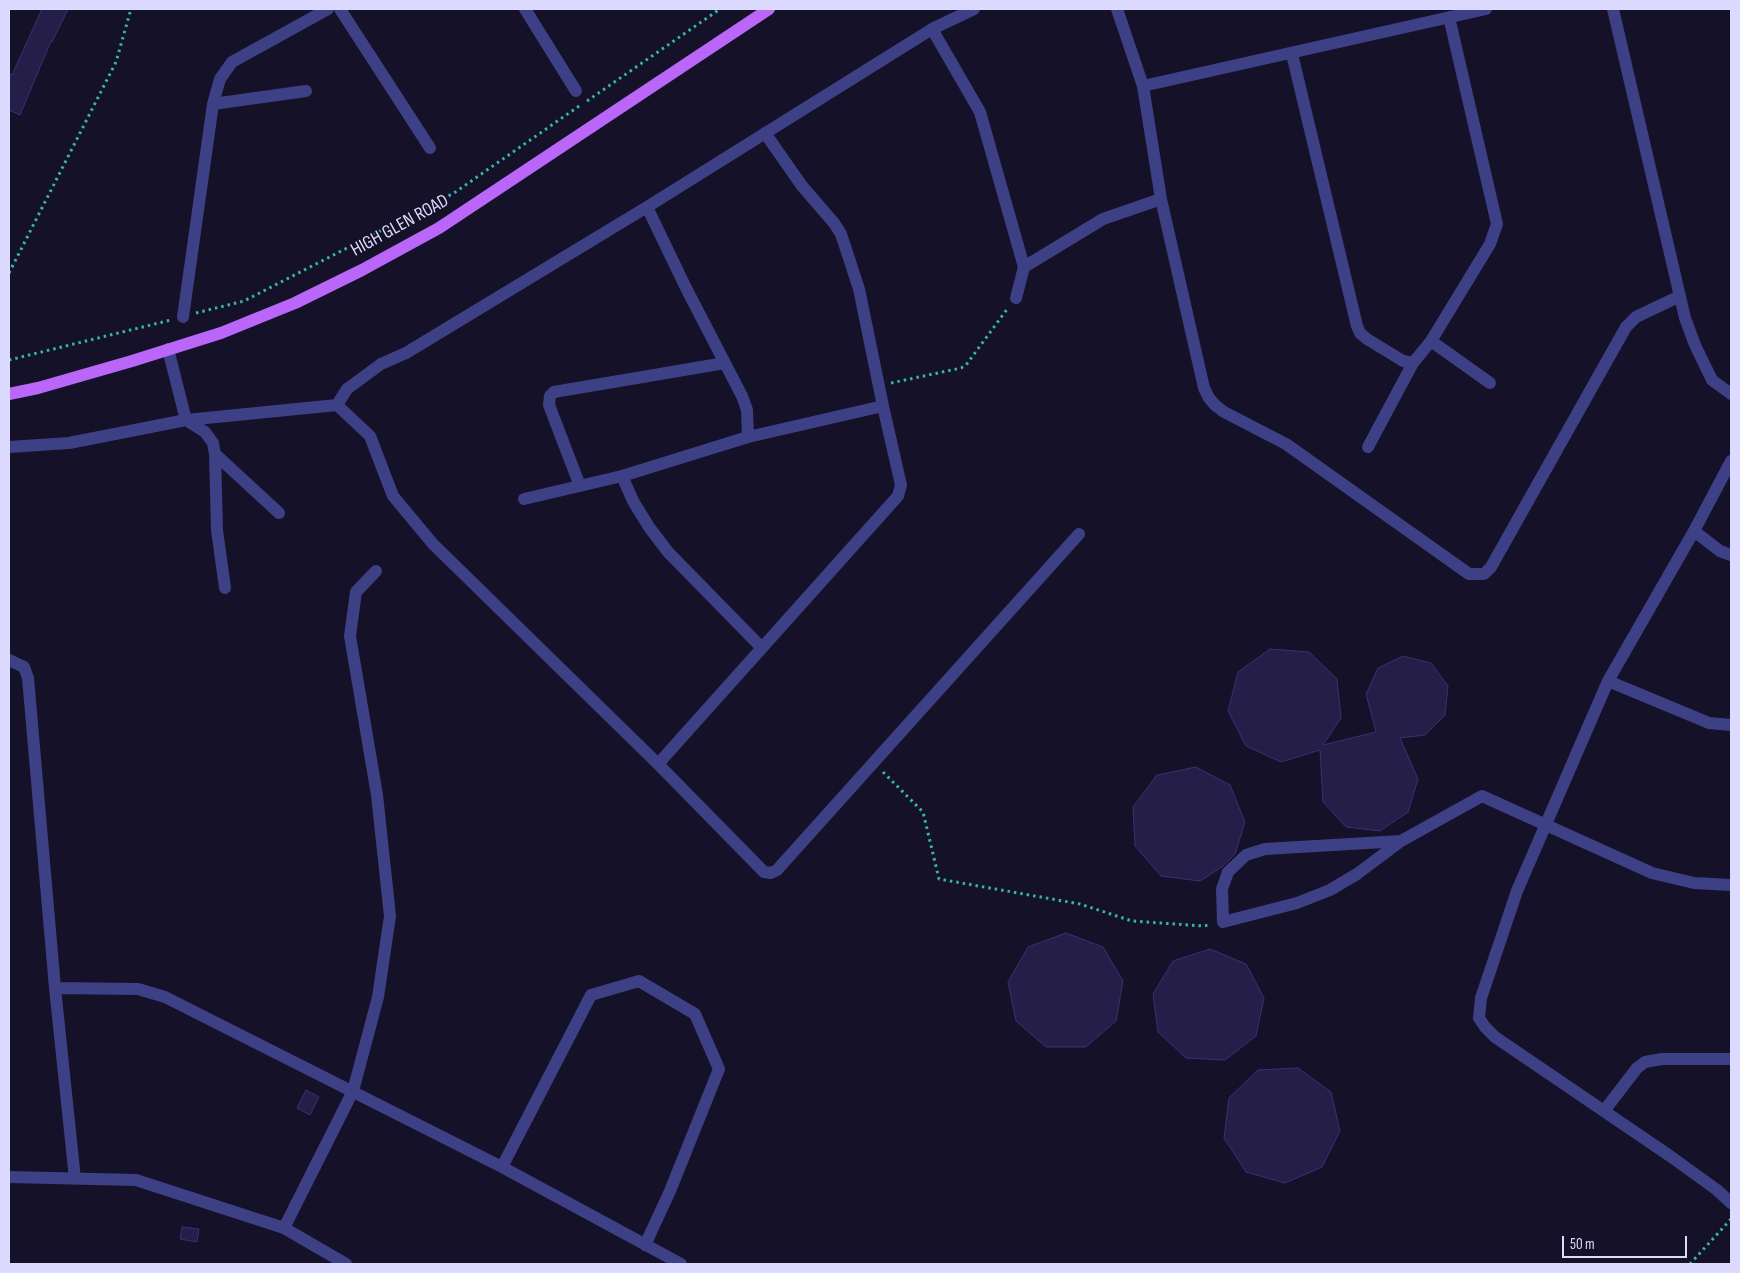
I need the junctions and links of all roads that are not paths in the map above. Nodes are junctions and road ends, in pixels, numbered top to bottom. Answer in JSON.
{"nodes":[{"id":1,"x":328,"y":9,"type":"edge"},
{"id":2,"x":340,"y":9,"type":"edge"},
{"id":3,"x":525,"y":9,"type":"edge"},
{"id":4,"x":769,"y":9,"type":"edge"},
{"id":5,"x":974,"y":9,"type":"edge"},
{"id":6,"x":1116,"y":9,"type":"edge"},
{"id":7,"x":1486,"y":9,"type":"edge"},
{"id":8,"x":1613,"y":9,"type":"edge"},
{"id":9,"x":1449,"y":17,"type":"junction"},
{"id":10,"x":932,"y":29,"type":"junction"},
{"id":11,"x":1292,"y":54,"type":"junction"},
{"id":12,"x":1143,"y":86,"type":"junction"},
{"id":13,"x":306,"y":91,"type":"dead end"},
{"id":14,"x":576,"y":91,"type":"dead end"},
{"id":15,"x":213,"y":104,"type":"junction"},
{"id":16,"x":765,"y":133,"type":"junction"},
{"id":17,"x":430,"y":148,"type":"dead end"},
{"id":18,"x":1161,"y":199,"type":"junction"},
{"id":19,"x":647,"y":207,"type":"junction"},
{"id":20,"x":1024,"y":267,"type":"junction"},
{"id":21,"x":1680,"y":296,"type":"junction"},
{"id":22,"x":1016,"y":298,"type":"road end"},
{"id":23,"x":183,"y":317,"type":"road end"},
{"id":24,"x":1432,"y":341,"type":"junction"},
{"id":25,"x":168,"y":349,"type":"junction"},
{"id":26,"x":725,"y":362,"type":"junction"},
{"id":27,"x":1413,"y":363,"type":"junction"},
{"id":28,"x":1490,"y":383,"type":"dead end"},
{"id":29,"x":9,"y":394,"type":"edge"},
{"id":30,"x":1731,"y":394,"type":"edge"},
{"id":31,"x":337,"y":406,"type":"junction"},
{"id":32,"x":883,"y":406,"type":"junction"},
{"id":33,"x":186,"y":420,"type":"junction"},
{"id":34,"x":748,"y":438,"type":"junction"},
{"id":35,"x":1368,"y":446,"type":"dead end"},
{"id":36,"x":9,"y":447,"type":"edge"},
{"id":37,"x":215,"y":454,"type":"junction"},
{"id":38,"x":1731,"y":461,"type":"edge"},
{"id":39,"x":622,"y":476,"type":"junction"},
{"id":40,"x":580,"y":486,"type":"junction"},
{"id":41,"x":524,"y":499,"type":"dead end"},
{"id":42,"x":279,"y":513,"type":"dead end"},
{"id":43,"x":1694,"y":531,"type":"junction"},
{"id":44,"x":1079,"y":534,"type":"dead end"},
{"id":45,"x":1731,"y":555,"type":"edge"},
{"id":46,"x":376,"y":572,"type":"dead end"},
{"id":47,"x":225,"y":588,"type":"dead end"},
{"id":48,"x":762,"y":648,"type":"junction"},
{"id":49,"x":9,"y":660,"type":"edge"},
{"id":50,"x":1608,"y":681,"type":"junction"},
{"id":51,"x":1731,"y":725,"type":"edge"},
{"id":52,"x":658,"y":764,"type":"junction"},
{"id":53,"x":1546,"y":826,"type":"junction"},
{"id":54,"x":1401,"y":841,"type":"junction"},
{"id":55,"x":1731,"y":885,"type":"edge"},
{"id":56,"x":55,"y":988,"type":"junction"},
{"id":57,"x":1731,"y":1059,"type":"edge"},
{"id":58,"x":353,"y":1090,"type":"junction"},
{"id":59,"x":1604,"y":1111,"type":"junction"},
{"id":60,"x":502,"y":1167,"type":"junction"},
{"id":61,"x":9,"y":1177,"type":"edge"},
{"id":62,"x":75,"y":1179,"type":"junction"},
{"id":63,"x":1731,"y":1203,"type":"edge"},
{"id":64,"x":284,"y":1228,"type":"junction"},
{"id":65,"x":646,"y":1246,"type":"junction"},
{"id":66,"x":346,"y":1264,"type":"edge"},
{"id":67,"x":681,"y":1264,"type":"edge"}],
"edges":[{"from":1,"to":15,"type":"street"},
{"from":2,"to":17,"type":"street"},
{"from":3,"to":14,"type":"street"},
{"from":4,"to":25,"type":"main road","name":"HIGH GLEN ROAD"},
{"from":5,"to":10,"type":"street"},
{"from":6,"to":12,"type":"street"},
{"from":7,"to":9,"type":"street"},
{"from":8,"to":21,"type":"street"},
{"from":9,"to":11,"type":"street"},
{"from":9,"to":24,"type":"street"},
{"from":10,"to":16,"type":"street"},
{"from":10,"to":20,"type":"street"},
{"from":11,"to":12,"type":"street"},
{"from":11,"to":27,"type":"street"},
{"from":12,"to":18,"type":"street"},
{"from":13,"to":15,"type":"street"},
{"from":15,"to":23,"type":"street"},
{"from":16,"to":19,"type":"street"},
{"from":16,"to":32,"type":"street"},
{"from":18,"to":20,"type":"street"},
{"from":18,"to":21,"type":"street"},
{"from":19,"to":26,"type":"street"},
{"from":19,"to":31,"type":"street"},
{"from":20,"to":22,"type":"street"},
{"from":21,"to":30,"type":"street"},
{"from":24,"to":27,"type":"street"},
{"from":24,"to":28,"type":"street"},
{"from":25,"to":29,"type":"main road","name":"HIGH GLEN ROAD"},
{"from":25,"to":33,"type":"street"},
{"from":26,"to":34,"type":"street"},
{"from":26,"to":40,"type":"street"},
{"from":27,"to":35,"type":"street"},
{"from":31,"to":33,"type":"street"},
{"from":31,"to":52,"type":"street"},
{"from":32,"to":34,"type":"street"},
{"from":32,"to":48,"type":"street"},
{"from":33,"to":36,"type":"street"},
{"from":33,"to":37,"type":"street"},
{"from":34,"to":39,"type":"street"},
{"from":37,"to":42,"type":"street"},
{"from":37,"to":47,"type":"street"},
{"from":38,"to":43,"type":"street"},
{"from":39,"to":40,"type":"street"},
{"from":39,"to":48,"type":"street"},
{"from":40,"to":41,"type":"street"},
{"from":43,"to":45,"type":"street"},
{"from":43,"to":50,"type":"street"},
{"from":44,"to":52,"type":"street"},
{"from":46,"to":58,"type":"street"},
{"from":48,"to":52,"type":"street"},
{"from":49,"to":56,"type":"street"},
{"from":50,"to":51,"type":"street"},
{"from":50,"to":53,"type":"street"},
{"from":53,"to":54,"type":"street"},
{"from":53,"to":55,"type":"street"},
{"from":53,"to":59,"type":"street"},
{"from":54,"to":54,"type":"street"},
{"from":56,"to":58,"type":"street"},
{"from":56,"to":62,"type":"street"},
{"from":57,"to":59,"type":"street"},
{"from":58,"to":60,"type":"street"},
{"from":58,"to":64,"type":"street"},
{"from":59,"to":63,"type":"street"},
{"from":60,"to":65,"type":"street"},
{"from":60,"to":65,"type":"street"},
{"from":61,"to":62,"type":"street"},
{"from":62,"to":64,"type":"street"},
{"from":64,"to":66,"type":"street"},
{"from":65,"to":67,"type":"street"}]}
